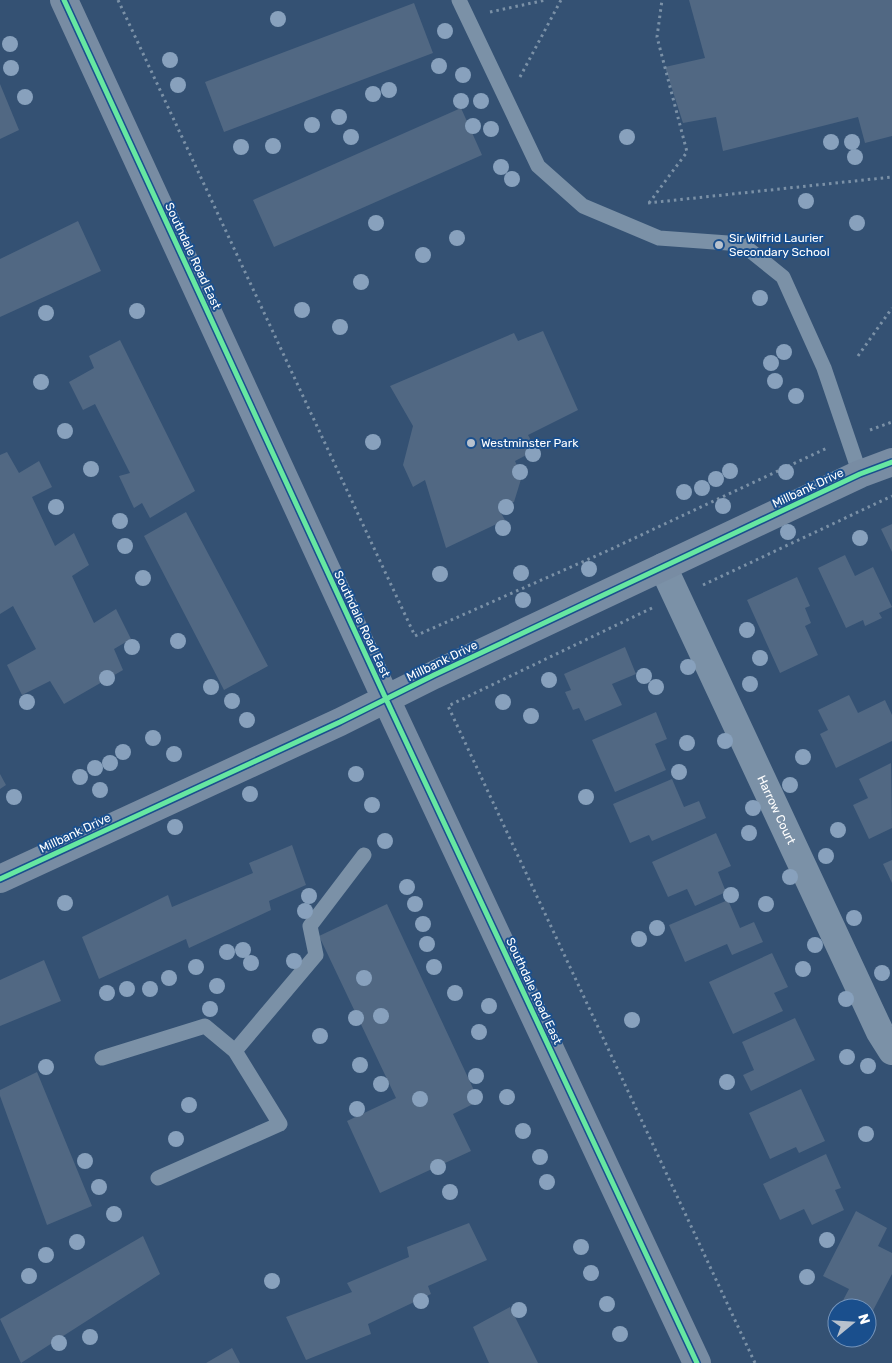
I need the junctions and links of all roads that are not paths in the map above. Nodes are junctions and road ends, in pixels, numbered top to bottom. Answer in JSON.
{"nodes":[{"id":1,"x":64,"y":0,"type":"edge"},
{"id":2,"x":460,"y":0,"type":"edge"},
{"id":3,"x":892,"y":462,"type":"edge"},
{"id":4,"x":860,"y":474,"type":"junction"},
{"id":5,"x":663,"y":568,"type":"junction"},
{"id":6,"x":386,"y":699,"type":"junction"},
{"id":7,"x":364,"y":855,"type":"dead end"},
{"id":8,"x":0,"y":879,"type":"edge"},
{"id":9,"x":235,"y":1051,"type":"junction"},
{"id":10,"x":892,"y":1051,"type":"edge"},
{"id":11,"x":102,"y":1058,"type":"dead end"},
{"id":12,"x":158,"y":1178,"type":"dead end"},
{"id":13,"x":697,"y":1363,"type":"edge"}],
"edges":[{"from":1,"to":6,"type":"main road","name":"Southdale Road East"},
{"from":2,"to":4,"type":"lane"},
{"from":3,"to":4,"type":"main road","name":"Millbank Drive"},
{"from":4,"to":5,"type":"main road","name":"Millbank Drive"},
{"from":5,"to":6,"type":"main road","name":"Millbank Drive"},
{"from":5,"to":10,"type":"street","name":"Harrow Court"},
{"from":6,"to":8,"type":"main road","name":"Millbank Drive"},
{"from":6,"to":13,"type":"main road","name":"Southdale Road East"},
{"from":7,"to":9,"type":"lane"},
{"from":9,"to":11,"type":"lane"},
{"from":9,"to":12,"type":"lane"}]}
